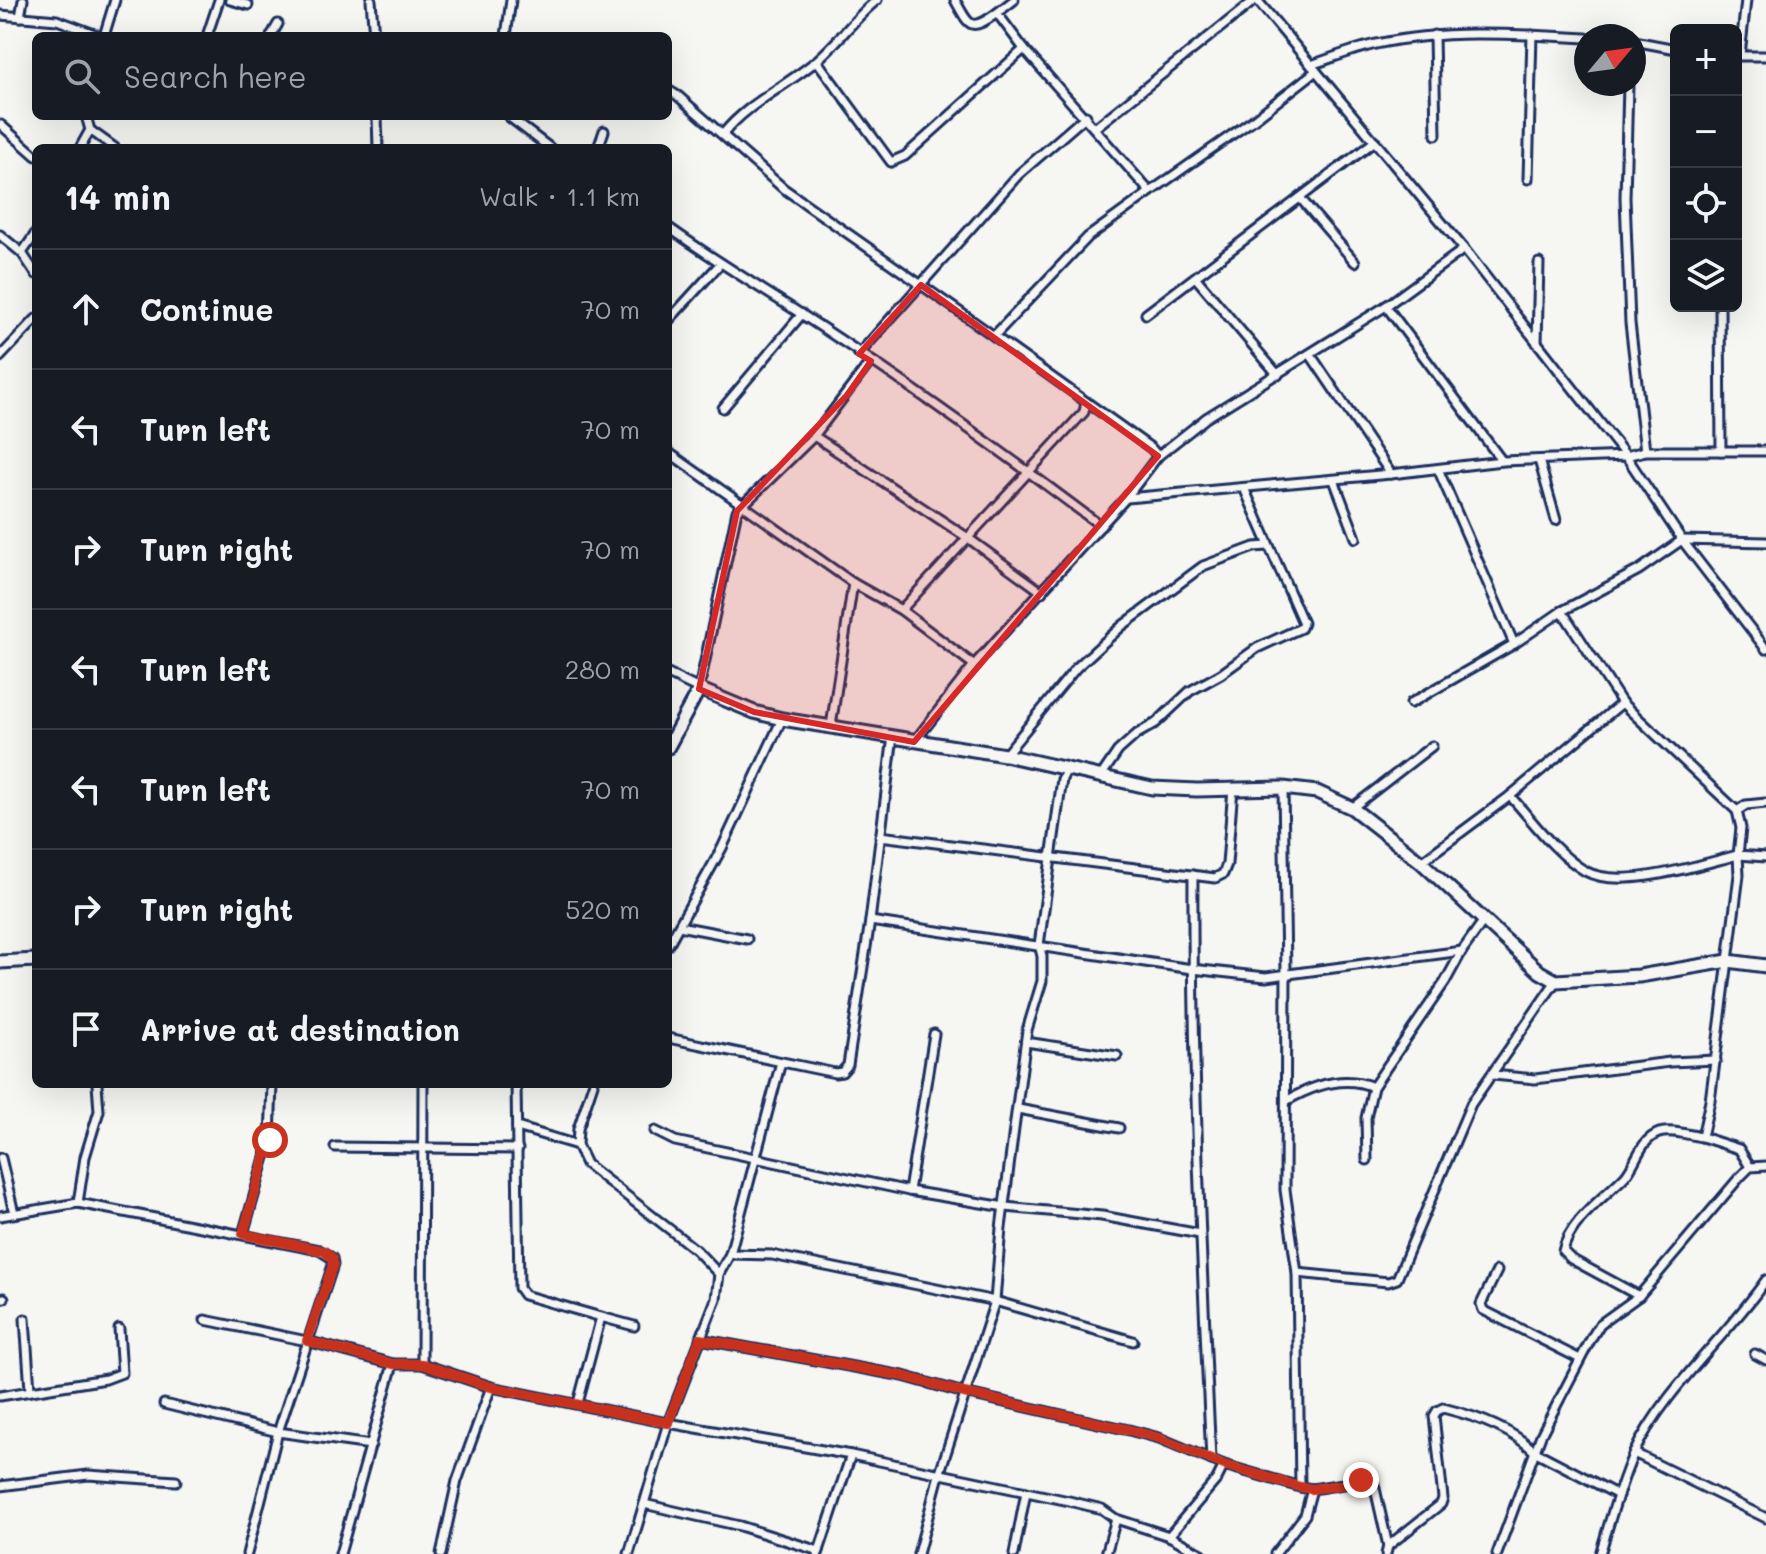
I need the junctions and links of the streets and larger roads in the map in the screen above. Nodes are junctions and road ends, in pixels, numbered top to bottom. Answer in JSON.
{"nodes":[{"id":1,"x":23,"y":0,"type":"edge"},
{"id":2,"x":115,"y":0,"type":"edge"},
{"id":3,"x":219,"y":0,"type":"edge"},
{"id":4,"x":230,"y":0,"type":"edge"},
{"id":5,"x":371,"y":0,"type":"edge"},
{"id":6,"x":511,"y":0,"type":"edge"},
{"id":7,"x":877,"y":0,"type":"edge"},
{"id":8,"x":955,"y":0,"type":"edge"},
{"id":9,"x":1014,"y":0,"type":"edge"},
{"id":10,"x":1256,"y":0,"type":"edge"},
{"id":11,"x":1746,"y":0,"type":"edge"},
{"id":12,"x":248,"y":5,"type":"dead end"},
{"id":13,"x":997,"y":13,"type":"junction"},
{"id":14,"x":0,"y":15,"type":"edge"},
{"id":15,"x":20,"y":17,"type":"junction"},
{"id":16,"x":278,"y":24,"type":"dead end"},
{"id":17,"x":1742,"y":28,"type":"edge"},
{"id":18,"x":91,"y":32,"type":"edge"},
{"id":19,"x":103,"y":32,"type":"edge"},
{"id":20,"x":208,"y":32,"type":"edge"},
{"id":21,"x":273,"y":32,"type":"edge"},
{"id":22,"x":374,"y":32,"type":"edge"},
{"id":23,"x":507,"y":32,"type":"edge"},
{"id":24,"x":1434,"y":35,"type":"junction"},
{"id":25,"x":1532,"y":35,"type":"junction"},
{"id":26,"x":1574,"y":37,"type":"edge"},
{"id":27,"x":1646,"y":43,"type":"edge"},
{"id":28,"x":1670,"y":48,"type":"edge"},
{"id":29,"x":1024,"y":49,"type":"junction"},
{"id":30,"x":1742,"y":56,"type":"edge"},
{"id":31,"x":1766,"y":56,"type":"edge"},
{"id":32,"x":817,"y":61,"type":"junction"},
{"id":33,"x":1314,"y":68,"type":"junction"},
{"id":34,"x":672,"y":92,"type":"edge"},
{"id":35,"x":1628,"y":96,"type":"edge"},
{"id":36,"x":1086,"y":116,"type":"junction"},
{"id":37,"x":87,"y":120,"type":"edge"},
{"id":38,"x":377,"y":120,"type":"edge"},
{"id":39,"x":513,"y":120,"type":"edge"},
{"id":40,"x":1,"y":125,"type":"edge"},
{"id":41,"x":1096,"y":127,"type":"junction"},
{"id":42,"x":90,"y":130,"type":"junction"},
{"id":43,"x":604,"y":131,"type":"dead end"},
{"id":44,"x":723,"y":134,"type":"junction"},
{"id":45,"x":1436,"y":135,"type":"dead end"},
{"id":46,"x":1375,"y":141,"type":"junction"},
{"id":47,"x":82,"y":144,"type":"edge"},
{"id":48,"x":109,"y":144,"type":"edge"},
{"id":49,"x":378,"y":144,"type":"edge"},
{"id":50,"x":545,"y":144,"type":"edge"},
{"id":51,"x":599,"y":144,"type":"edge"},
{"id":52,"x":32,"y":152,"type":"edge"},
{"id":53,"x":1528,"y":179,"type":"dead end"},
{"id":54,"x":1150,"y":192,"type":"junction"},
{"id":55,"x":1301,"y":199,"type":"junction"},
{"id":56,"x":672,"y":230,"type":"edge"},
{"id":57,"x":0,"y":235,"type":"edge"},
{"id":58,"x":32,"y":239,"type":"edge"},
{"id":59,"x":1464,"y":249,"type":"junction"},
{"id":60,"x":22,"y":253,"type":"junction"},
{"id":61,"x":1355,"y":262,"type":"dead end"},
{"id":62,"x":1539,"y":263,"type":"dead end"},
{"id":63,"x":720,"y":264,"type":"junction"},
{"id":64,"x":32,"y":268,"type":"edge"},
{"id":65,"x":1196,"y":278,"type":"junction"},
{"id":66,"x":921,"y":285,"type":"junction"},
{"id":67,"x":1386,"y":306,"type":"junction"},
{"id":68,"x":1720,"y":312,"type":"edge"},
{"id":69,"x":802,"y":314,"type":"junction"},
{"id":70,"x":1146,"y":314,"type":"dead end"},
{"id":71,"x":672,"y":317,"type":"edge"},
{"id":72,"x":32,"y":323,"type":"edge"},
{"id":73,"x":994,"y":336,"type":"junction"},
{"id":74,"x":1537,"y":343,"type":"junction"},
{"id":75,"x":859,"y":354,"type":"junction"},
{"id":76,"x":1310,"y":354,"type":"junction"},
{"id":77,"x":0,"y":357,"type":"edge"},
{"id":78,"x":871,"y":361,"type":"junction"},
{"id":79,"x":1278,"y":375,"type":"junction"},
{"id":80,"x":1086,"y":402,"type":"junction"},
{"id":81,"x":723,"y":408,"type":"dead end"},
{"id":82,"x":814,"y":436,"type":"junction"},
{"id":83,"x":1645,"y":451,"type":"junction"},
{"id":84,"x":1721,"y":451,"type":"junction"},
{"id":85,"x":1766,"y":451,"type":"edge"},
{"id":86,"x":672,"y":455,"type":"edge"},
{"id":87,"x":1158,"y":456,"type":"junction"},
{"id":88,"x":1626,"y":456,"type":"junction"},
{"id":89,"x":1539,"y":460,"type":"junction"},
{"id":90,"x":1502,"y":461,"type":"junction"},
{"id":91,"x":1438,"y":469,"type":"junction"},
{"id":92,"x":1029,"y":472,"type":"junction"},
{"id":93,"x":1391,"y":474,"type":"junction"},
{"id":94,"x":1334,"y":480,"type":"junction"},
{"id":95,"x":1244,"y":488,"type":"junction"},
{"id":96,"x":1126,"y":498,"type":"junction"},
{"id":97,"x":742,"y":504,"type":"junction"},
{"id":98,"x":1556,"y":520,"type":"dead end"},
{"id":99,"x":1101,"y":526,"type":"junction"},
{"id":100,"x":968,"y":538,"type":"junction"},
{"id":101,"x":1356,"y":538,"type":"dead end"},
{"id":102,"x":1682,"y":540,"type":"junction"},
{"id":103,"x":1766,"y":542,"type":"edge"},
{"id":104,"x":1268,"y":546,"type":"junction"},
{"id":105,"x":853,"y":583,"type":"junction"},
{"id":106,"x":1042,"y":592,"type":"junction"},
{"id":107,"x":901,"y":610,"type":"junction"},
{"id":108,"x":1562,"y":611,"type":"junction"},
{"id":109,"x":1514,"y":644,"type":"junction"},
{"id":110,"x":1766,"y":649,"type":"edge"},
{"id":111,"x":974,"y":665,"type":"junction"},
{"id":112,"x":672,"y":676,"type":"edge"},
{"id":113,"x":699,"y":689,"type":"junction"},
{"id":114,"x":1411,"y":703,"type":"dead end"},
{"id":115,"x":1622,"y":703,"type":"junction"},
{"id":116,"x":782,"y":719,"type":"junction"},
{"id":117,"x":831,"y":726,"type":"junction"},
{"id":118,"x":893,"y":736,"type":"junction"},
{"id":119,"x":672,"y":740,"type":"edge"},
{"id":120,"x":914,"y":742,"type":"junction"},
{"id":121,"x":1432,"y":746,"type":"dead end"},
{"id":122,"x":1005,"y":755,"type":"junction"},
{"id":123,"x":1067,"y":769,"type":"junction"},
{"id":124,"x":1101,"y":776,"type":"junction"},
{"id":125,"x":1233,"y":788,"type":"junction"},
{"id":126,"x":1283,"y":788,"type":"junction"},
{"id":127,"x":1510,"y":796,"type":"junction"},
{"id":128,"x":1766,"y":803,"type":"edge"},
{"id":129,"x":1352,"y":808,"type":"junction"},
{"id":130,"x":1737,"y":811,"type":"junction"},
{"id":131,"x":880,"y":836,"type":"junction"},
{"id":132,"x":1738,"y":855,"type":"junction"},
{"id":133,"x":1049,"y":856,"type":"junction"},
{"id":134,"x":1766,"y":857,"type":"edge"},
{"id":135,"x":1421,"y":862,"type":"junction"},
{"id":136,"x":1193,"y":875,"type":"junction"},
{"id":137,"x":1484,"y":920,"type":"junction"},
{"id":138,"x":870,"y":921,"type":"junction"},
{"id":139,"x":679,"y":926,"type":"junction"},
{"id":140,"x":672,"y":938,"type":"edge"},
{"id":141,"x":747,"y":939,"type":"dead end"},
{"id":142,"x":1039,"y":945,"type":"junction"},
{"id":143,"x":1462,"y":951,"type":"junction"},
{"id":144,"x":0,"y":960,"type":"edge"},
{"id":145,"x":32,"y":960,"type":"edge"},
{"id":146,"x":1728,"y":961,"type":"junction"},
{"id":147,"x":1766,"y":966,"type":"edge"},
{"id":148,"x":1192,"y":969,"type":"junction"},
{"id":149,"x":1286,"y":972,"type":"junction"},
{"id":150,"x":1556,"y":981,"type":"junction"},
{"id":151,"x":934,"y":1034,"type":"dead end"},
{"id":152,"x":672,"y":1039,"type":"edge"},
{"id":153,"x":1026,"y":1042,"type":"junction"},
{"id":154,"x":1117,"y":1056,"type":"dead end"},
{"id":155,"x":1716,"y":1060,"type":"junction"},
{"id":156,"x":781,"y":1062,"type":"junction"},
{"id":157,"x":1493,"y":1075,"type":"junction"},
{"id":158,"x":1373,"y":1087,"type":"junction"},
{"id":159,"x":97,"y":1088,"type":"edge"},
{"id":160,"x":272,"y":1088,"type":"edge"},
{"id":161,"x":423,"y":1088,"type":"edge"},
{"id":162,"x":516,"y":1088,"type":"edge"},
{"id":163,"x":592,"y":1088,"type":"edge"},
{"id":164,"x":1286,"y":1101,"type":"junction"},
{"id":165,"x":1018,"y":1109,"type":"junction"},
{"id":166,"x":517,"y":1127,"type":"junction"},
{"id":167,"x":1119,"y":1128,"type":"dead end"},
{"id":168,"x":655,"y":1131,"type":"dead end"},
{"id":169,"x":1702,"y":1137,"type":"junction"},
{"id":170,"x":577,"y":1145,"type":"junction"},
{"id":171,"x":335,"y":1147,"type":"dead end"},
{"id":172,"x":425,"y":1148,"type":"junction"},
{"id":173,"x":518,"y":1149,"type":"junction"},
{"id":174,"x":1,"y":1158,"type":"edge"},
{"id":175,"x":754,"y":1159,"type":"junction"},
{"id":176,"x":1367,"y":1160,"type":"dead end"},
{"id":177,"x":1766,"y":1166,"type":"edge"},
{"id":178,"x":1750,"y":1167,"type":"junction"},
{"id":179,"x":909,"y":1191,"type":"junction"},
{"id":180,"x":78,"y":1203,"type":"junction"},
{"id":181,"x":1005,"y":1207,"type":"junction"},
{"id":182,"x":14,"y":1213,"type":"junction"},
{"id":183,"x":0,"y":1216,"type":"edge"},
{"id":184,"x":243,"y":1234,"type":"junction"},
{"id":185,"x":1200,"y":1234,"type":"junction"},
{"id":186,"x":730,"y":1254,"type":"junction"},
{"id":187,"x":1497,"y":1271,"type":"dead end"},
{"id":188,"x":1297,"y":1273,"type":"junction"},
{"id":189,"x":719,"y":1274,"type":"junction"},
{"id":190,"x":1766,"y":1280,"type":"edge"},
{"id":191,"x":1639,"y":1296,"type":"junction"},
{"id":192,"x":995,"y":1301,"type":"junction"},
{"id":193,"x":601,"y":1317,"type":"junction"},
{"id":194,"x":25,"y":1319,"type":"dead end"},
{"id":195,"x":205,"y":1320,"type":"dead end"},
{"id":196,"x":634,"y":1326,"type":"dead end"},
{"id":197,"x":119,"y":1329,"type":"dead end"},
{"id":198,"x":700,"y":1339,"type":"junction"},
{"id":199,"x":307,"y":1341,"type":"junction"},
{"id":200,"x":1133,"y":1341,"type":"dead end"},
{"id":201,"x":1755,"y":1354,"type":"dead end"},
{"id":202,"x":1580,"y":1359,"type":"junction"},
{"id":203,"x":1766,"y":1360,"type":"edge"},
{"id":204,"x":393,"y":1364,"type":"junction"},
{"id":205,"x":422,"y":1364,"type":"junction"},
{"id":206,"x":491,"y":1387,"type":"junction"},
{"id":207,"x":30,"y":1390,"type":"junction"},
{"id":208,"x":964,"y":1393,"type":"junction"},
{"id":209,"x":0,"y":1396,"type":"edge"},
{"id":210,"x":578,"y":1403,"type":"junction"},
{"id":211,"x":164,"y":1404,"type":"dead end"},
{"id":212,"x":668,"y":1423,"type":"junction"},
{"id":213,"x":278,"y":1432,"type":"junction"},
{"id":214,"x":371,"y":1445,"type":"junction"},
{"id":215,"x":1534,"y":1451,"type":"junction"},
{"id":216,"x":1634,"y":1453,"type":"junction"},
{"id":217,"x":851,"y":1455,"type":"junction"},
{"id":218,"x":1211,"y":1460,"type":"junction"},
{"id":219,"x":1224,"y":1465,"type":"junction"},
{"id":220,"x":939,"y":1475,"type":"junction"},
{"id":221,"x":176,"y":1481,"type":"dead end"},
{"id":222,"x":0,"y":1486,"type":"edge"},
{"id":223,"x":1300,"y":1487,"type":"junction"},
{"id":224,"x":1312,"y":1489,"type":"junction"},
{"id":225,"x":1026,"y":1492,"type":"junction"},
{"id":226,"x":1618,"y":1495,"type":"junction"},
{"id":227,"x":644,"y":1504,"type":"junction"},
{"id":228,"x":1766,"y":1518,"type":"edge"},
{"id":229,"x":1116,"y":1519,"type":"junction"},
{"id":230,"x":1169,"y":1536,"type":"junction"},
{"id":231,"x":1387,"y":1550,"type":"edge"},
{"id":232,"x":818,"y":1552,"type":"edge"},
{"id":233,"x":247,"y":1554,"type":"edge"},
{"id":234,"x":340,"y":1554,"type":"edge"},
{"id":235,"x":441,"y":1554,"type":"edge"},
{"id":236,"x":629,"y":1554,"type":"edge"},
{"id":237,"x":918,"y":1554,"type":"edge"},
{"id":238,"x":1014,"y":1554,"type":"edge"},
{"id":239,"x":1106,"y":1554,"type":"edge"},
{"id":240,"x":1202,"y":1554,"type":"edge"},
{"id":241,"x":1275,"y":1554,"type":"edge"},
{"id":242,"x":1497,"y":1554,"type":"edge"},
{"id":243,"x":1600,"y":1554,"type":"edge"}],
"edges":[{"from":1,"to":15,"type":"street"},
{"from":2,"to":19,"type":"street"},
{"from":3,"to":20,"type":"street"},
{"from":4,"to":12,"type":"street"},
{"from":5,"to":22,"type":"street"},
{"from":6,"to":23,"type":"street"},
{"from":7,"to":32,"type":"street"},
{"from":8,"to":13,"type":"street"},
{"from":9,"to":13,"type":"street"},
{"from":10,"to":33,"type":"street"},
{"from":10,"to":41,"type":"street"},
{"from":11,"to":17,"type":"street"},
{"from":13,"to":29,"type":"street"},
{"from":14,"to":15,"type":"street"},
{"from":15,"to":18,"type":"street"},
{"from":16,"to":21,"type":"street"},
{"from":24,"to":25,"type":"street"},
{"from":24,"to":33,"type":"street"},
{"from":24,"to":45,"type":"street"},
{"from":25,"to":26,"type":"street"},
{"from":25,"to":53,"type":"street"},
{"from":27,"to":28,"type":"street"},
{"from":29,"to":32,"type":"street"},
{"from":29,"to":36,"type":"street"},
{"from":30,"to":31,"type":"street"},
{"from":32,"to":44,"type":"street"},
{"from":33,"to":46,"type":"street"},
{"from":33,"to":54,"type":"street"},
{"from":34,"to":44,"type":"street"},
{"from":35,"to":83,"type":"street"},
{"from":36,"to":41,"type":"street"},
{"from":36,"to":66,"type":"street"},
{"from":37,"to":42,"type":"street"},
{"from":38,"to":49,"type":"street"},
{"from":39,"to":50,"type":"street"},
{"from":40,"to":52,"type":"street"},
{"from":41,"to":54,"type":"street"},
{"from":42,"to":47,"type":"street"},
{"from":42,"to":48,"type":"street"},
{"from":43,"to":51,"type":"street"},
{"from":44,"to":66,"type":"street"},
{"from":46,"to":55,"type":"street"},
{"from":46,"to":59,"type":"street"},
{"from":54,"to":73,"type":"street"},
{"from":55,"to":61,"type":"street"},
{"from":55,"to":65,"type":"street"},
{"from":56,"to":63,"type":"street"},
{"from":57,"to":60,"type":"street"},
{"from":58,"to":60,"type":"street"},
{"from":59,"to":67,"type":"street"},
{"from":59,"to":74,"type":"street"},
{"from":60,"to":64,"type":"street"},
{"from":62,"to":74,"type":"street"},
{"from":63,"to":69,"type":"street"},
{"from":63,"to":71,"type":"street"},
{"from":65,"to":70,"type":"street"},
{"from":65,"to":79,"type":"street"},
{"from":66,"to":73,"type":"street"},
{"from":66,"to":75,"type":"street"},
{"from":67,"to":76,"type":"street"},
{"from":67,"to":90,"type":"street"},
{"from":68,"to":84,"type":"street"},
{"from":69,"to":75,"type":"street"},
{"from":69,"to":81,"type":"street"},
{"from":72,"to":77,"type":"street"},
{"from":73,"to":80,"type":"street"},
{"from":74,"to":88,"type":"street"},
{"from":75,"to":78,"type":"street"},
{"from":76,"to":79,"type":"street"},
{"from":76,"to":93,"type":"street"},
{"from":78,"to":82,"type":"street"},
{"from":78,"to":92,"type":"street"},
{"from":79,"to":87,"type":"street"},
{"from":80,"to":87,"type":"street"},
{"from":80,"to":92,"type":"street"},
{"from":82,"to":97,"type":"street"},
{"from":82,"to":100,"type":"street"},
{"from":83,"to":84,"type":"street"},
{"from":83,"to":88,"type":"street"},
{"from":84,"to":85,"type":"street"},
{"from":86,"to":97,"type":"street"},
{"from":87,"to":96,"type":"street"},
{"from":88,"to":89,"type":"street"},
{"from":88,"to":102,"type":"street"},
{"from":89,"to":90,"type":"street"},
{"from":89,"to":98,"type":"street"},
{"from":90,"to":91,"type":"street"},
{"from":91,"to":93,"type":"street"},
{"from":91,"to":109,"type":"street"},
{"from":92,"to":99,"type":"street"},
{"from":92,"to":100,"type":"street"},
{"from":93,"to":94,"type":"street"},
{"from":94,"to":95,"type":"street"},
{"from":94,"to":101,"type":"street"},
{"from":95,"to":96,"type":"street"},
{"from":95,"to":104,"type":"street"},
{"from":96,"to":99,"type":"street"},
{"from":97,"to":105,"type":"street"},
{"from":97,"to":113,"type":"street"},
{"from":99,"to":106,"type":"street"},
{"from":100,"to":106,"type":"street"},
{"from":100,"to":107,"type":"street"},
{"from":102,"to":103,"type":"street"},
{"from":102,"to":108,"type":"street"},
{"from":102,"to":110,"type":"street"},
{"from":104,"to":122,"type":"street"},
{"from":104,"to":124,"type":"street"},
{"from":105,"to":107,"type":"street"},
{"from":105,"to":117,"type":"street"},
{"from":106,"to":111,"type":"street"},
{"from":107,"to":111,"type":"street"},
{"from":108,"to":109,"type":"street"},
{"from":108,"to":115,"type":"street"},
{"from":109,"to":114,"type":"street"},
{"from":111,"to":120,"type":"street"},
{"from":112,"to":113,"type":"street"},
{"from":113,"to":116,"type":"street"},
{"from":113,"to":119,"type":"street"},
{"from":115,"to":127,"type":"street"},
{"from":115,"to":130,"type":"street"},
{"from":116,"to":117,"type":"street"},
{"from":116,"to":139,"type":"street"},
{"from":117,"to":118,"type":"street"},
{"from":118,"to":120,"type":"street"},
{"from":118,"to":131,"type":"street"},
{"from":120,"to":122,"type":"street"},
{"from":121,"to":129,"type":"street"},
{"from":122,"to":123,"type":"street"},
{"from":123,"to":124,"type":"street"},
{"from":123,"to":133,"type":"street"},
{"from":124,"to":125,"type":"street"},
{"from":125,"to":126,"type":"street"},
{"from":125,"to":136,"type":"street"},
{"from":126,"to":129,"type":"street"},
{"from":126,"to":149,"type":"street"},
{"from":127,"to":132,"type":"street"},
{"from":127,"to":135,"type":"street"},
{"from":128,"to":130,"type":"street"},
{"from":129,"to":135,"type":"street"},
{"from":130,"to":132,"type":"street"},
{"from":131,"to":133,"type":"street"},
{"from":131,"to":138,"type":"street"},
{"from":132,"to":134,"type":"street"},
{"from":132,"to":146,"type":"street"},
{"from":133,"to":136,"type":"street"},
{"from":133,"to":142,"type":"street"},
{"from":135,"to":137,"type":"street"},
{"from":136,"to":148,"type":"street"},
{"from":137,"to":143,"type":"street"},
{"from":137,"to":150,"type":"street"},
{"from":138,"to":142,"type":"street"},
{"from":138,"to":156,"type":"street"},
{"from":139,"to":140,"type":"street"},
{"from":139,"to":141,"type":"street"},
{"from":142,"to":148,"type":"street"},
{"from":142,"to":153,"type":"street"},
{"from":143,"to":149,"type":"street"},
{"from":143,"to":158,"type":"street"},
{"from":144,"to":145,"type":"street"},
{"from":146,"to":147,"type":"street"},
{"from":146,"to":150,"type":"street"},
{"from":146,"to":155,"type":"street"},
{"from":148,"to":149,"type":"street"},
{"from":148,"to":185,"type":"street"},
{"from":149,"to":164,"type":"street"},
{"from":150,"to":157,"type":"street"},
{"from":151,"to":179,"type":"street"},
{"from":152,"to":156,"type":"street"},
{"from":153,"to":154,"type":"street"},
{"from":153,"to":165,"type":"street"},
{"from":155,"to":157,"type":"street"},
{"from":155,"to":169,"type":"street"},
{"from":156,"to":175,"type":"street"},
{"from":157,"to":188,"type":"street"},
{"from":158,"to":164,"type":"street"},
{"from":158,"to":176,"type":"street"},
{"from":159,"to":180,"type":"street"},
{"from":160,"to":184,"type":"street"},
{"from":161,"to":172,"type":"street"},
{"from":162,"to":166,"type":"street"},
{"from":163,"to":170,"type":"street"},
{"from":164,"to":188,"type":"street"},
{"from":165,"to":167,"type":"street"},
{"from":165,"to":181,"type":"street"},
{"from":166,"to":170,"type":"street"},
{"from":166,"to":173,"type":"street"},
{"from":168,"to":175,"type":"street"},
{"from":169,"to":178,"type":"street"},
{"from":169,"to":191,"type":"street"},
{"from":170,"to":189,"type":"street"},
{"from":171,"to":172,"type":"street"},
{"from":172,"to":173,"type":"street"},
{"from":172,"to":205,"type":"street"},
{"from":173,"to":193,"type":"street"},
{"from":174,"to":182,"type":"street"},
{"from":175,"to":179,"type":"street"},
{"from":175,"to":186,"type":"street"},
{"from":177,"to":178,"type":"street"},
{"from":178,"to":191,"type":"street"},
{"from":179,"to":181,"type":"street"},
{"from":180,"to":182,"type":"street"},
{"from":180,"to":184,"type":"street"},
{"from":181,"to":185,"type":"street"},
{"from":181,"to":192,"type":"street"},
{"from":182,"to":183,"type":"street"},
{"from":184,"to":199,"type":"street"},
{"from":185,"to":218,"type":"street"},
{"from":186,"to":189,"type":"street"},
{"from":186,"to":192,"type":"street"},
{"from":187,"to":202,"type":"street"},
{"from":188,"to":223,"type":"street"},
{"from":189,"to":198,"type":"street"},
{"from":190,"to":216,"type":"street"},
{"from":191,"to":202,"type":"street"},
{"from":192,"to":200,"type":"street"},
{"from":192,"to":208,"type":"street"},
{"from":193,"to":196,"type":"street"},
{"from":193,"to":210,"type":"street"},
{"from":194,"to":207,"type":"street"},
{"from":195,"to":199,"type":"street"},
{"from":197,"to":207,"type":"street"},
{"from":198,"to":208,"type":"street"},
{"from":198,"to":212,"type":"street"},
{"from":199,"to":204,"type":"street"},
{"from":199,"to":213,"type":"street"},
{"from":201,"to":203,"type":"street"},
{"from":202,"to":215,"type":"street"},
{"from":204,"to":205,"type":"street"},
{"from":204,"to":214,"type":"street"},
{"from":205,"to":206,"type":"street"},
{"from":206,"to":210,"type":"street"},
{"from":206,"to":235,"type":"street"},
{"from":207,"to":209,"type":"street"},
{"from":208,"to":218,"type":"street"},
{"from":208,"to":220,"type":"street"},
{"from":210,"to":212,"type":"street"},
{"from":211,"to":213,"type":"street"},
{"from":212,"to":217,"type":"street"},
{"from":212,"to":227,"type":"street"},
{"from":213,"to":214,"type":"street"},
{"from":213,"to":233,"type":"street"},
{"from":214,"to":234,"type":"street"},
{"from":215,"to":226,"type":"street"},
{"from":215,"to":231,"type":"street"},
{"from":215,"to":242,"type":"street"},
{"from":216,"to":226,"type":"street"},
{"from":216,"to":228,"type":"street"},
{"from":217,"to":220,"type":"street"},
{"from":217,"to":232,"type":"street"},
{"from":218,"to":219,"type":"street"},
{"from":219,"to":223,"type":"street"},
{"from":219,"to":230,"type":"street"},
{"from":220,"to":225,"type":"street"},
{"from":220,"to":237,"type":"street"},
{"from":221,"to":222,"type":"street"},
{"from":223,"to":224,"type":"street"},
{"from":224,"to":231,"type":"street"},
{"from":224,"to":241,"type":"street"},
{"from":225,"to":229,"type":"street"},
{"from":225,"to":238,"type":"street"},
{"from":226,"to":243,"type":"street"},
{"from":227,"to":232,"type":"street"},
{"from":227,"to":236,"type":"street"},
{"from":229,"to":230,"type":"street"},
{"from":229,"to":239,"type":"street"},
{"from":230,"to":240,"type":"street"}]}
